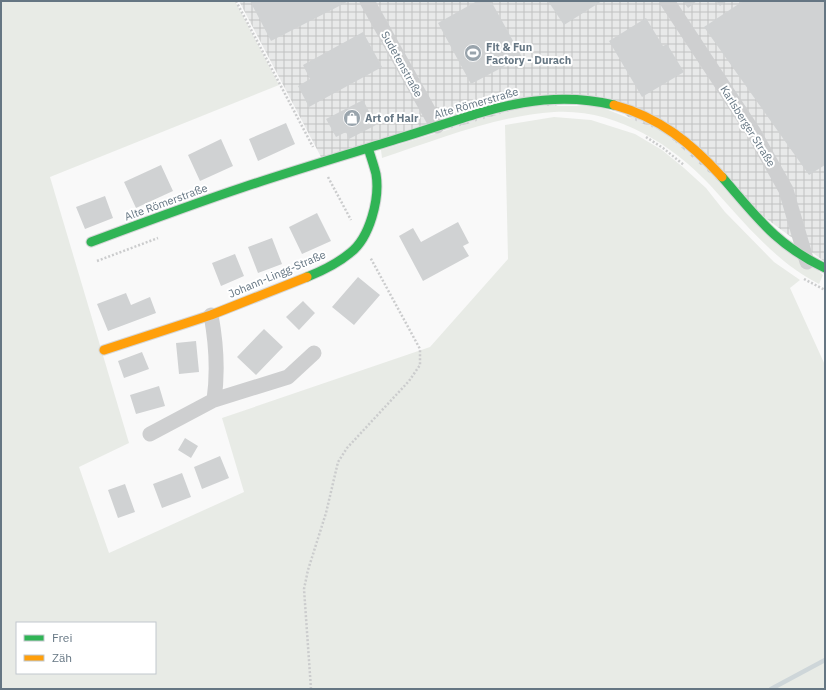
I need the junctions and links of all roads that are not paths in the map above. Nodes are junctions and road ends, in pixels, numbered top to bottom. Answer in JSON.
{"nodes":[{"id":1,"x":367,"y":1,"type":"edge"},
{"id":2,"x":667,"y":1,"type":"edge"},
{"id":3,"x":437,"y":126,"type":"junction"},
{"id":4,"x":368,"y":148,"type":"junction"},
{"id":5,"x":91,"y":242,"type":"dead end"},
{"id":6,"x":807,"y":262,"type":"junction"},
{"id":7,"x":825,"y":268,"type":"edge"},
{"id":8,"x":211,"y":315,"type":"junction"},
{"id":9,"x":104,"y":350,"type":"dead end"},
{"id":10,"x":314,"y":353,"type":"dead end"},
{"id":11,"x":214,"y":400,"type":"junction"},
{"id":12,"x":150,"y":434,"type":"dead end"}],
"edges":[{"from":1,"to":3,"type":"street","name":"Sudetenstraße"},
{"from":2,"to":6,"type":"street","name":"Karlsberger Straße"},
{"from":3,"to":4,"type":"street","name":"Alte Römerstraße"},
{"from":3,"to":6,"type":"street","name":"Alte Römerstraße"},
{"from":4,"to":5,"type":"street","name":"Alte Römerstraße"},
{"from":4,"to":8,"type":"street","name":"Johann-Lingg-Straße"},
{"from":6,"to":7,"type":"street","name":"Alte Römerstraße"},
{"from":8,"to":9,"type":"street","name":"Johann-Lingg-Straße"},
{"from":8,"to":11,"type":"street"},
{"from":10,"to":11,"type":"street"},
{"from":11,"to":12,"type":"street"}]}
